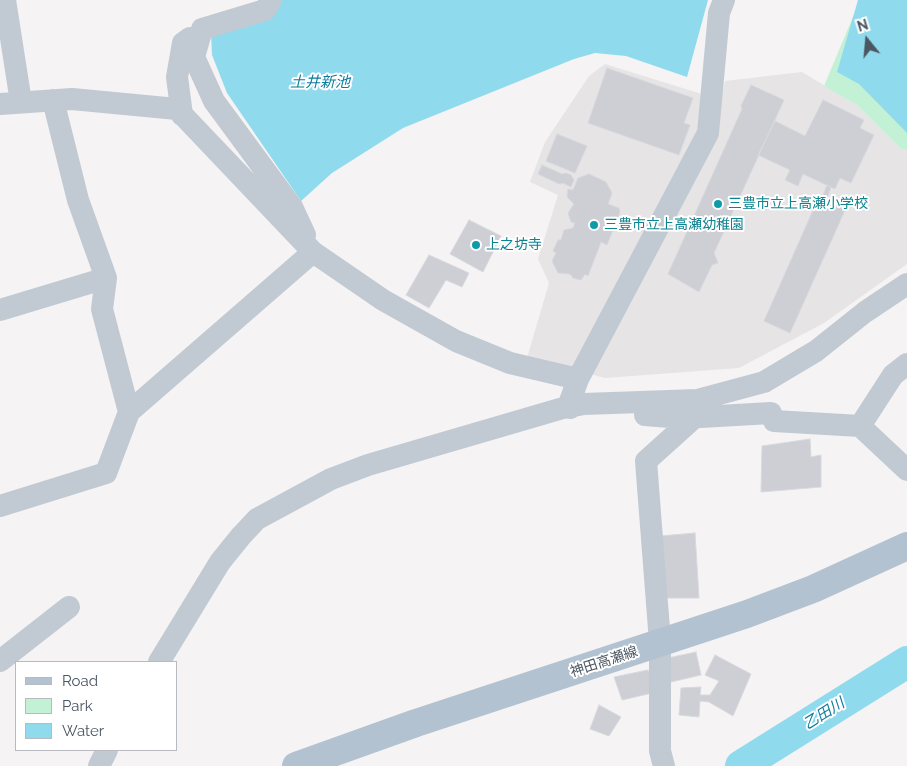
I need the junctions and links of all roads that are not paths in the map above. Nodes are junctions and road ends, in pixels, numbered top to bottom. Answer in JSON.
{"nodes":[{"id":1,"x":5,"y":0,"type":"edge"},
{"id":2,"x":271,"y":0,"type":"edge"},
{"id":3,"x":724,"y":0,"type":"edge"},
{"id":4,"x":202,"y":29,"type":"junction"},
{"id":5,"x":52,"y":100,"type":"junction"},
{"id":6,"x":10,"y":103,"type":"edge"},
{"id":7,"x":182,"y":115,"type":"junction"},
{"id":8,"x":313,"y":252,"type":"junction"},
{"id":9,"x":106,"y":278,"type":"junction"},
{"id":10,"x":907,"y":284,"type":"edge"},
{"id":11,"x":0,"y":310,"type":"edge"},
{"id":12,"x":907,"y":364,"type":"edge"},
{"id":13,"x":578,"y":379,"type":"junction"},
{"id":14,"x":569,"y":408,"type":"junction"},
{"id":15,"x":129,"y":412,"type":"junction"},
{"id":16,"x":696,"y":416,"type":"junction"},
{"id":17,"x":860,"y":426,"type":"junction"},
{"id":18,"x":907,"y":470,"type":"edge"},
{"id":19,"x":0,"y":506,"type":"edge"},
{"id":20,"x":907,"y":546,"type":"edge"},
{"id":21,"x":69,"y":607,"type":"dead end"},
{"id":22,"x":660,"y":642,"type":"junction"},
{"id":23,"x":0,"y":661,"type":"edge"},
{"id":24,"x":160,"y":661,"type":"edge"},
{"id":25,"x":106,"y":751,"type":"edge"},
{"id":26,"x":662,"y":759,"type":"edge"},
{"id":27,"x":99,"y":766,"type":"edge"},
{"id":28,"x":296,"y":766,"type":"edge"}],
"edges":[{"from":1,"to":6,"type":"street"},
{"from":2,"to":4,"type":"street"},
{"from":3,"to":13,"type":"street"},
{"from":4,"to":7,"type":"street"},
{"from":4,"to":8,"type":"street"},
{"from":5,"to":6,"type":"street"},
{"from":5,"to":7,"type":"street"},
{"from":5,"to":9,"type":"street"},
{"from":7,"to":8,"type":"street"},
{"from":8,"to":13,"type":"street"},
{"from":8,"to":15,"type":"street"},
{"from":9,"to":11,"type":"street"},
{"from":9,"to":15,"type":"street"},
{"from":10,"to":14,"type":"street"},
{"from":12,"to":17,"type":"street"},
{"from":13,"to":14,"type":"street"},
{"from":14,"to":16,"type":"street"},
{"from":14,"to":24,"type":"street"},
{"from":15,"to":19,"type":"street"},
{"from":16,"to":17,"type":"street"},
{"from":16,"to":22,"type":"street"},
{"from":17,"to":18,"type":"street"},
{"from":20,"to":22,"type":"main road","name":"神田高瀬線"},
{"from":21,"to":23,"type":"street"},
{"from":22,"to":26,"type":"street"},
{"from":22,"to":28,"type":"main road","name":"神田高瀬線"},
{"from":25,"to":27,"type":"street"}]}
